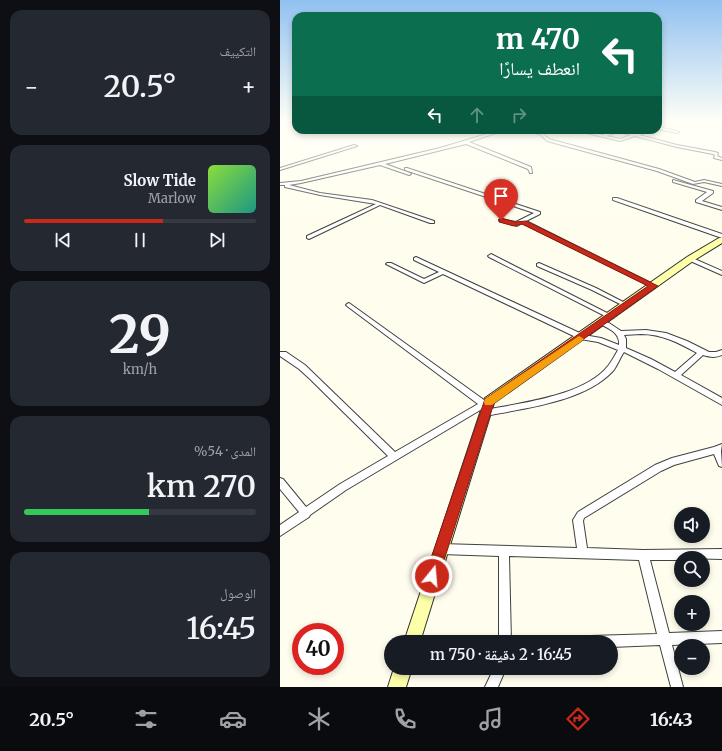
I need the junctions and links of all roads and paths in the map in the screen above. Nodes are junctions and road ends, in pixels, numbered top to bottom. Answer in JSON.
{"nodes":[{"id":1,"x":327,"y":154,"type":"edge"},
{"id":2,"x":416,"y":154,"type":"edge"},
{"id":3,"x":495,"y":154,"type":"edge"},
{"id":4,"x":600,"y":154,"type":"edge"},
{"id":5,"x":717,"y":154,"type":"edge"},
{"id":6,"x":722,"y":159,"type":"edge"},
{"id":7,"x":379,"y":163,"type":"junction"},
{"id":8,"x":280,"y":168,"type":"edge"},
{"id":9,"x":406,"y":169,"type":"dead end"},
{"id":10,"x":531,"y":172,"type":"dead end"},
{"id":11,"x":426,"y":181,"type":"dead end"},
{"id":12,"x":675,"y":181,"type":"dead end"},
{"id":13,"x":280,"y":184,"type":"edge"},
{"id":14,"x":287,"y":185,"type":"junction"},
{"id":15,"x":722,"y":185,"type":"edge"},
{"id":16,"x":280,"y":188,"type":"edge"},
{"id":17,"x":615,"y":199,"type":"dead end"},
{"id":18,"x":379,"y":204,"type":"junction"},
{"id":19,"x":722,"y":209,"type":"edge"},
{"id":20,"x":501,"y":220,"type":"dead end"},
{"id":21,"x":432,"y":222,"type":"dead end"},
{"id":22,"x":523,"y":222,"type":"junction"},
{"id":23,"x":722,"y":236,"type":"edge"},
{"id":24,"x":308,"y":237,"type":"dead end"},
{"id":25,"x":722,"y":240,"type":"edge"},
{"id":26,"x":491,"y":256,"type":"dead end"},
{"id":27,"x":416,"y":259,"type":"dead end"},
{"id":28,"x":690,"y":259,"type":"junction"},
{"id":29,"x":390,"y":264,"type":"dead end"},
{"id":30,"x":539,"y":265,"type":"dead end"},
{"id":31,"x":443,"y":272,"type":"junction"},
{"id":32,"x":722,"y":274,"type":"edge"},
{"id":33,"x":654,"y":286,"type":"junction"},
{"id":34,"x":349,"y":304,"type":"dead end"},
{"id":35,"x":626,"y":305,"type":"junction"},
{"id":36,"x":606,"y":320,"type":"junction"},
{"id":37,"x":621,"y":333,"type":"junction"},
{"id":38,"x":582,"y":336,"type":"junction"},
{"id":39,"x":622,"y":349,"type":"junction"},
{"id":40,"x":702,"y":352,"type":"junction"},
{"id":41,"x":722,"y":352,"type":"edge"},
{"id":42,"x":283,"y":354,"type":"dead end"},
{"id":43,"x":676,"y":375,"type":"junction"},
{"id":44,"x":722,"y":402,"type":"edge"},
{"id":45,"x":486,"y":406,"type":"junction"},
{"id":46,"x":719,"y":448,"type":"edge"},
{"id":47,"x":395,"y":456,"type":"junction"},
{"id":48,"x":722,"y":463,"type":"edge"},
{"id":49,"x":280,"y":482,"type":"edge"},
{"id":50,"x":306,"y":514,"type":"junction"},
{"id":51,"x":280,"y":531,"type":"edge"},
{"id":52,"x":441,"y":549,"type":"junction"},
{"id":53,"x":504,"y":551,"type":"junction"},
{"id":54,"x":583,"y":553,"type":"junction"},
{"id":55,"x":722,"y":554,"type":"edge"},
{"id":56,"x":643,"y":555,"type":"junction"},
{"id":57,"x":414,"y":635,"type":"edge"},
{"id":58,"x":505,"y":635,"type":"edge"},
{"id":59,"x":722,"y":637,"type":"edge"},
{"id":60,"x":664,"y":638,"type":"junction"},
{"id":61,"x":618,"y":640,"type":"edge"},
{"id":62,"x":401,"y":675,"type":"edge"},
{"id":63,"x":497,"y":675,"type":"edge"},
{"id":64,"x":398,"y":687,"type":"edge"},
{"id":65,"x":491,"y":687,"type":"edge"},
{"id":66,"x":677,"y":687,"type":"edge"}],
"edges":[{"from":1,"to":8,"type":"street"},
{"from":2,"to":7,"type":"street"},
{"from":3,"to":10,"type":"street"},
{"from":4,"to":15,"type":"street"},
{"from":5,"to":6,"type":"street"},
{"from":7,"to":11,"type":"street"},
{"from":7,"to":14,"type":"street"},
{"from":9,"to":22,"type":"street"},
{"from":12,"to":19,"type":"street"},
{"from":13,"to":14,"type":"street"},
{"from":14,"to":16,"type":"street"},
{"from":14,"to":18,"type":"street"},
{"from":17,"to":23,"type":"street"},
{"from":18,"to":21,"type":"street"},
{"from":18,"to":24,"type":"street"},
{"from":20,"to":22,"type":"street"},
{"from":22,"to":33,"type":"street"},
{"from":25,"to":28,"type":"street"},
{"from":26,"to":36,"type":"street"},
{"from":27,"to":31,"type":"street"},
{"from":28,"to":32,"type":"street"},
{"from":28,"to":33,"type":"street"},
{"from":29,"to":31,"type":"street"},
{"from":30,"to":35,"type":"street"},
{"from":31,"to":38,"type":"street"},
{"from":33,"to":35,"type":"street"},
{"from":34,"to":45,"type":"street"},
{"from":35,"to":36,"type":"street"},
{"from":36,"to":37,"type":"street"},
{"from":36,"to":38,"type":"street"},
{"from":37,"to":39,"type":"street"},
{"from":37,"to":40,"type":"street"},
{"from":38,"to":39,"type":"street"},
{"from":38,"to":45,"type":"street"},
{"from":39,"to":43,"type":"street"},
{"from":39,"to":45,"type":"street"},
{"from":40,"to":41,"type":"street"},
{"from":40,"to":43,"type":"street"},
{"from":42,"to":47,"type":"street"},
{"from":43,"to":44,"type":"street"},
{"from":45,"to":47,"type":"street"},
{"from":45,"to":52,"type":"street"},
{"from":46,"to":48,"type":"street"},
{"from":46,"to":54,"type":"street"},
{"from":47,"to":50,"type":"street"},
{"from":49,"to":50,"type":"street"},
{"from":50,"to":51,"type":"street"},
{"from":52,"to":53,"type":"street"},
{"from":52,"to":57,"type":"street"},
{"from":53,"to":54,"type":"street"},
{"from":53,"to":58,"type":"street"},
{"from":54,"to":56,"type":"street"},
{"from":55,"to":56,"type":"street"},
{"from":56,"to":60,"type":"street"},
{"from":59,"to":60,"type":"street"},
{"from":60,"to":61,"type":"street"},
{"from":60,"to":66,"type":"street"},
{"from":62,"to":64,"type":"street"},
{"from":63,"to":65,"type":"street"}]}
